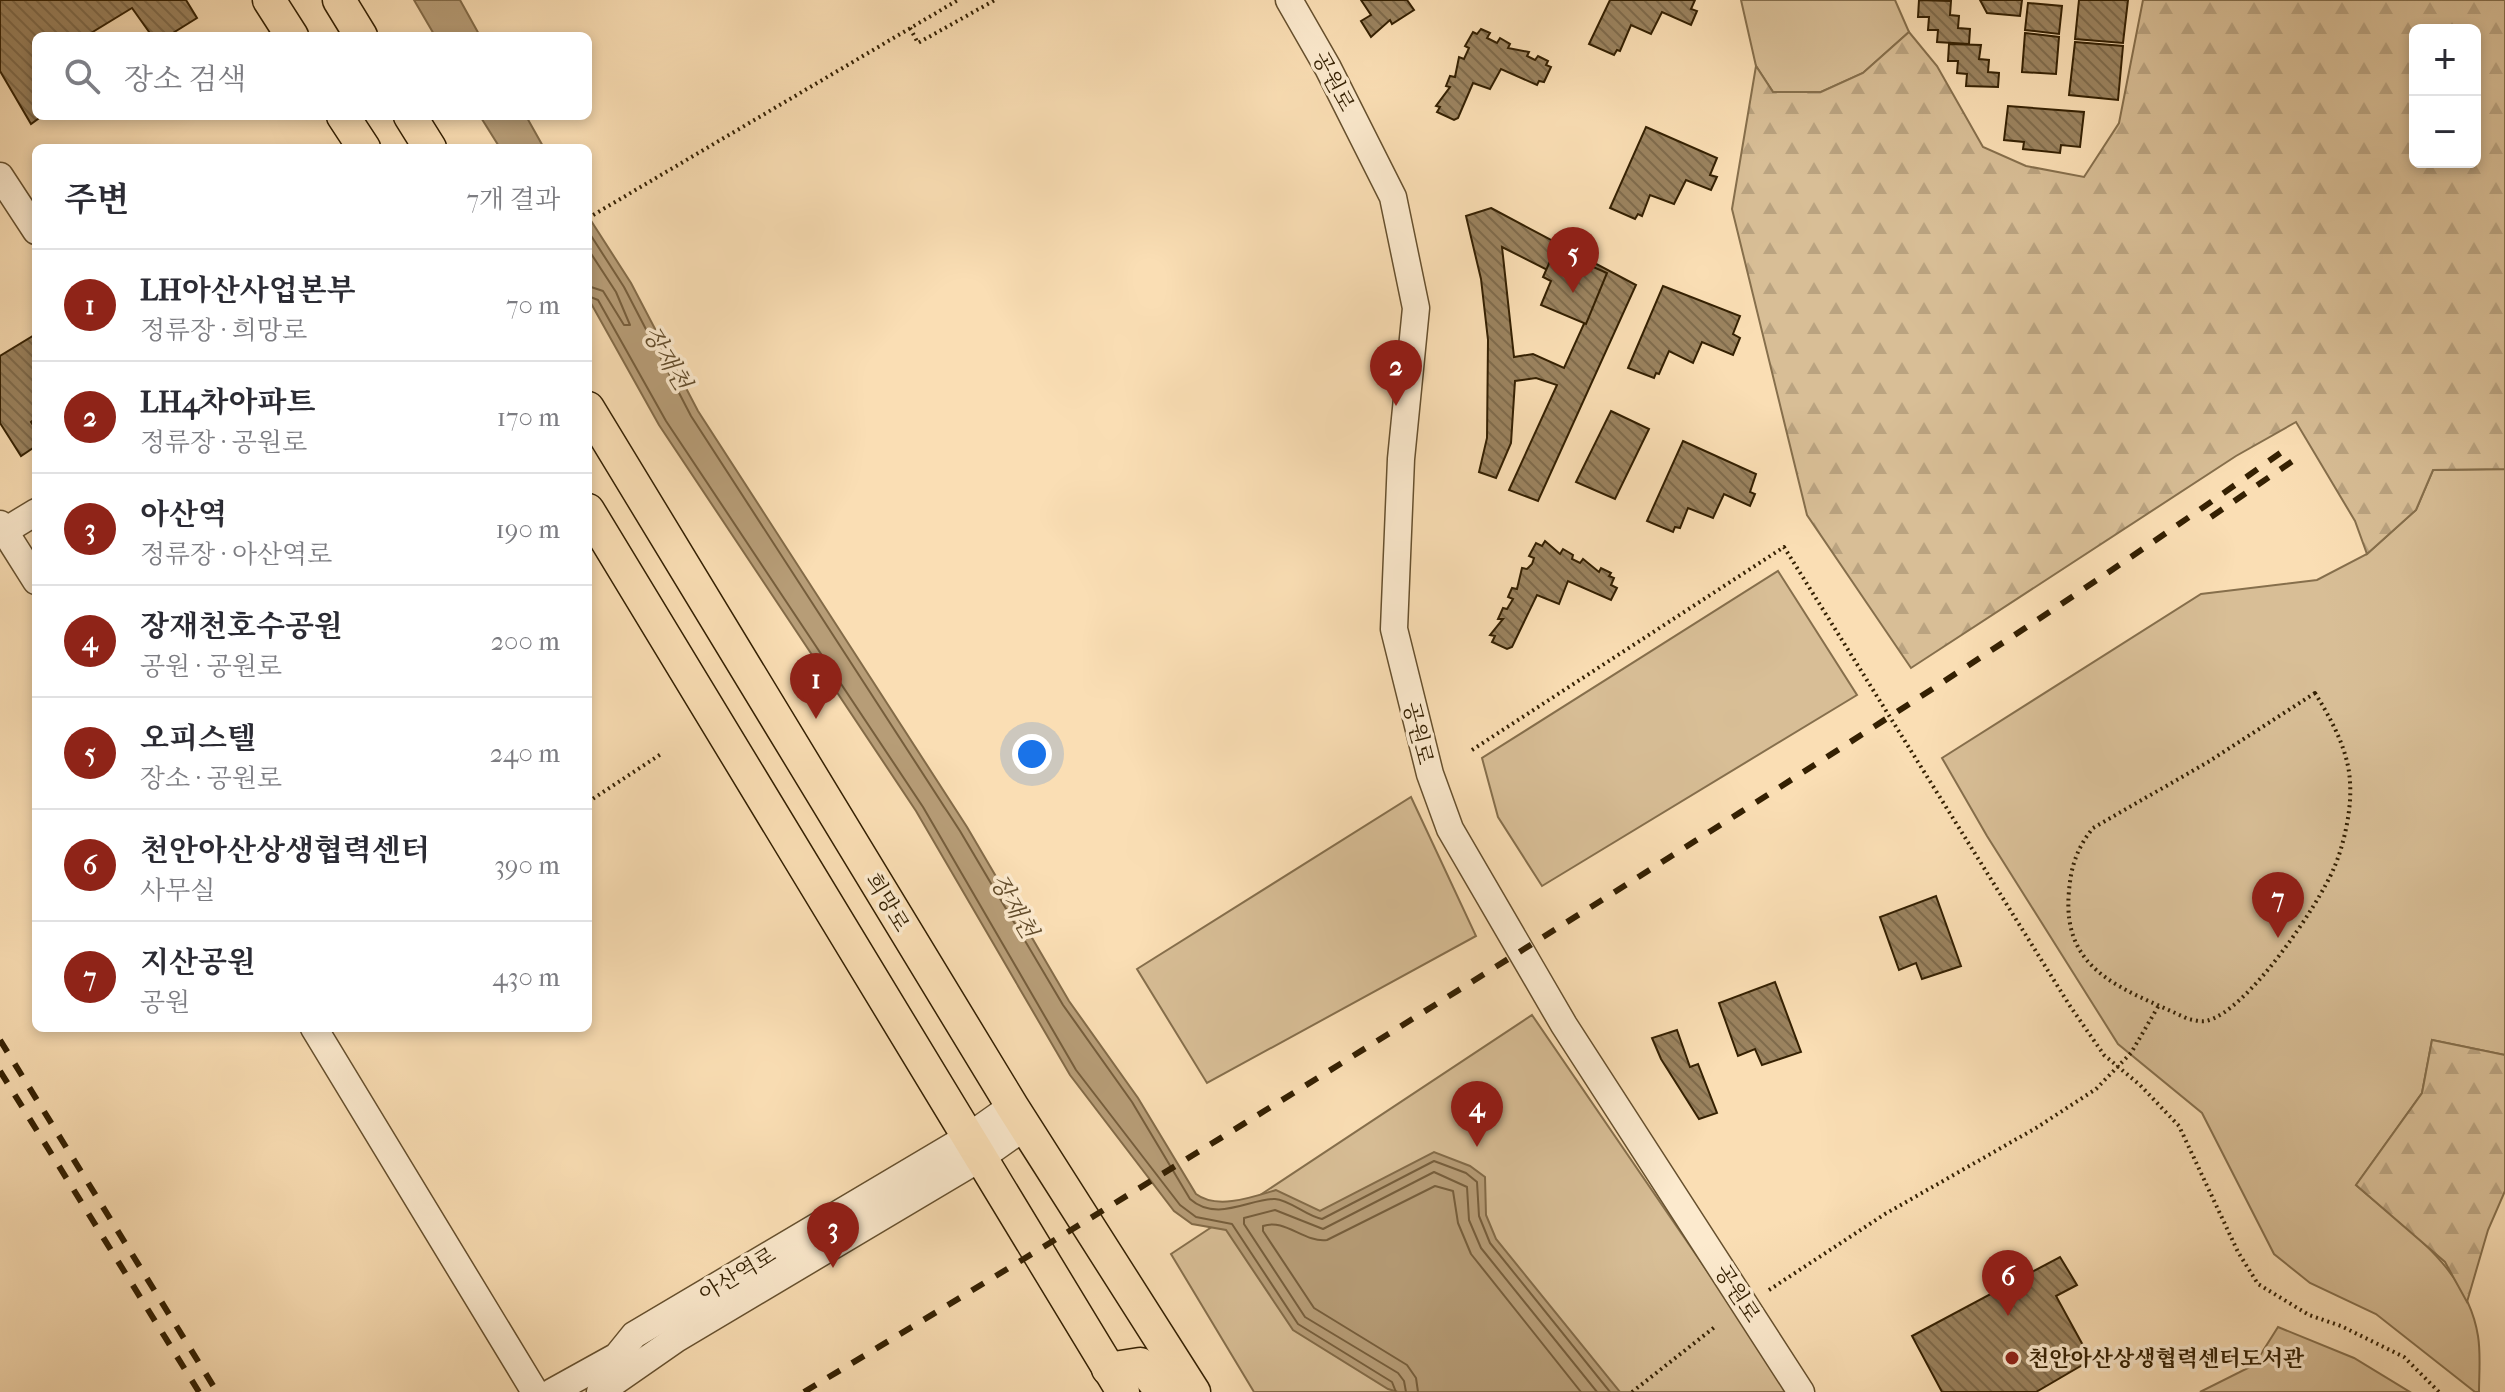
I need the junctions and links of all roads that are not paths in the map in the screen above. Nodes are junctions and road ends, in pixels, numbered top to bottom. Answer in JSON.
{"nodes":[{"id":1,"x":269,"y":0,"type":"edge"},
{"id":2,"x":339,"y":0,"type":"edge"},
{"id":3,"x":1289,"y":0,"type":"edge"},
{"id":4,"x":289,"y":32,"type":"edge"},
{"id":5,"x":359,"y":32,"type":"edge"},
{"id":6,"x":346,"y":120,"type":"edge"},
{"id":7,"x":412,"y":120,"type":"edge"},
{"id":8,"x":361,"y":144,"type":"edge"},
{"id":9,"x":428,"y":144,"type":"edge"},
{"id":10,"x":0,"y":176,"type":"edge"},
{"id":11,"x":32,"y":225,"type":"edge"},
{"id":12,"x":592,"y":415,"type":"edge"},
{"id":13,"x":32,"y":514,"type":"edge"},
{"id":14,"x":592,"y":517,"type":"edge"},
{"id":15,"x":1,"y":530,"type":"edge"},
{"id":16,"x":32,"y":575,"type":"edge"},
{"id":17,"x":316,"y":1032,"type":"edge"},
{"id":18,"x":1019,"y":1116,"type":"junction"},
{"id":19,"x":975,"y":1147,"type":"junction"},
{"id":20,"x":1115,"y":1380,"type":"edge"},
{"id":21,"x":533,"y":1390,"type":"edge"},
{"id":22,"x":606,"y":1390,"type":"edge"},
{"id":23,"x":1162,"y":1392,"type":"edge"},
{"id":24,"x":1194,"y":1392,"type":"edge"},
{"id":25,"x":1801,"y":1392,"type":"edge"}],
"edges":[{"from":1,"to":4,"type":"main road"},
{"from":2,"to":5,"type":"main road"},
{"from":3,"to":25,"type":"street","name":"공원로"},
{"from":6,"to":8,"type":"main road"},
{"from":7,"to":9,"type":"main road"},
{"from":10,"to":11,"type":"street"},
{"from":12,"to":18,"type":"main road","name":"희망로"},
{"from":13,"to":15,"type":"street"},
{"from":14,"to":19,"type":"main road"},
{"from":15,"to":16,"type":"street"},
{"from":17,"to":21,"type":"street"},
{"from":18,"to":19,"type":"street"},
{"from":18,"to":24,"type":"main road","name":"희망로"},
{"from":19,"to":20,"type":"main road"},
{"from":19,"to":21,"type":"street","name":"아산역로"},
{"from":19,"to":22,"type":"street","name":"아산역로"},
{"from":20,"to":23,"type":"main road"}]}
